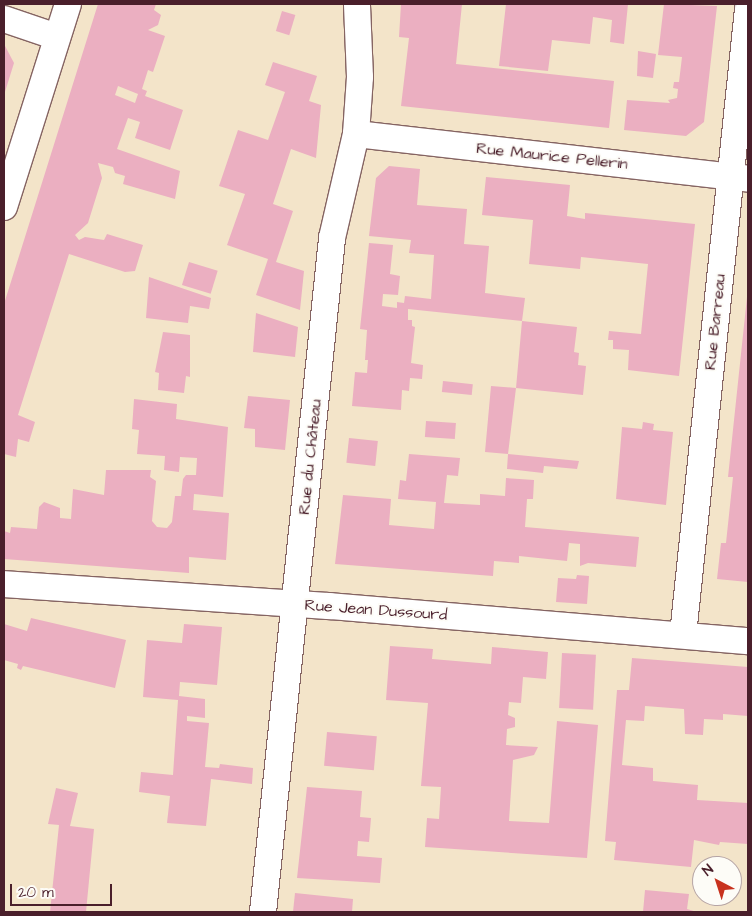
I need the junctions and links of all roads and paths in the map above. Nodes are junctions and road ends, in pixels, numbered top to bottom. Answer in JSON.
{"nodes":[{"id":1,"x":68,"y":4,"type":"edge"},
{"id":2,"x":357,"y":4,"type":"edge"},
{"id":3,"x":748,"y":9,"type":"edge"},
{"id":4,"x":4,"y":18,"type":"edge"},
{"id":5,"x":57,"y":37,"type":"junction"},
{"id":6,"x":356,"y":134,"type":"junction"},
{"id":7,"x":739,"y":177,"type":"edge"},
{"id":8,"x":4,"y":207,"type":"edge"},
{"id":9,"x":4,"y":584,"type":"edge"},
{"id":10,"x":294,"y":604,"type":"junction"},
{"id":11,"x":683,"y":635,"type":"junction"},
{"id":12,"x":748,"y":641,"type":"edge"},
{"id":13,"x":263,"y":912,"type":"edge"}],
"edges":[{"from":1,"to":5,"type":"street"},
{"from":2,"to":6,"type":"street","name":"Rue du Château"},
{"from":3,"to":7,"type":"street","name":"Rue Barreau"},
{"from":4,"to":5,"type":"street"},
{"from":5,"to":8,"type":"street"},
{"from":6,"to":7,"type":"street","name":"Rue Maurice Pellerin"},
{"from":6,"to":10,"type":"street","name":"Rue du Château"},
{"from":7,"to":11,"type":"street","name":"Rue Barreau"},
{"from":9,"to":10,"type":"street","name":"Rue Jean Dussourd"},
{"from":10,"to":11,"type":"street","name":"Rue Jean Dussourd"},
{"from":10,"to":13,"type":"street","name":"Rue du Château"},
{"from":11,"to":12,"type":"street","name":"Rue Jean Dussourd"}]}
